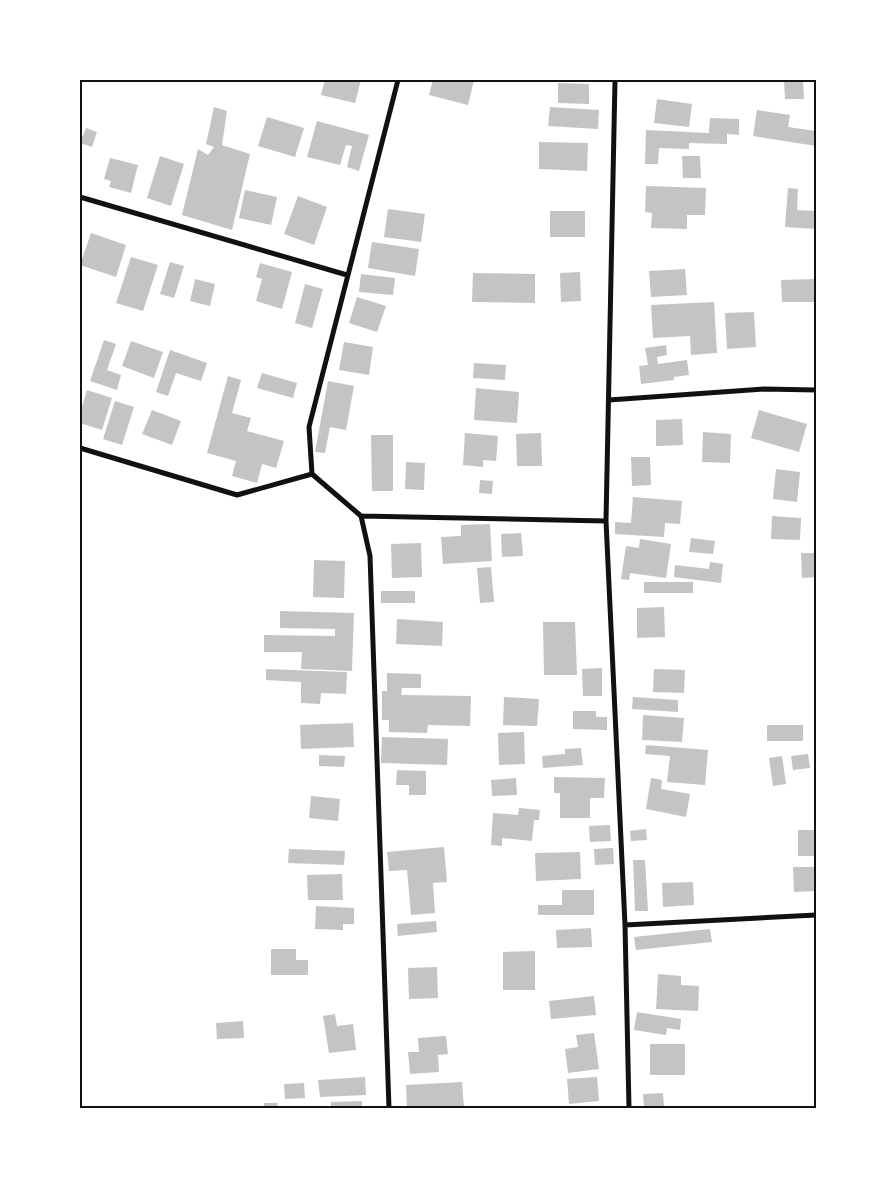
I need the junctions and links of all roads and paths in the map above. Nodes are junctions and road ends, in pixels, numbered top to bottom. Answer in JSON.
{"nodes":[{"id":1,"x":398,"y":80,"type":"edge"},
{"id":2,"x":615,"y":80,"type":"edge"},
{"id":3,"x":80,"y":197,"type":"edge"},
{"id":4,"x":347,"y":275,"type":"junction"},
{"id":5,"x":816,"y":390,"type":"edge"},
{"id":6,"x":609,"y":400,"type":"junction"},
{"id":7,"x":80,"y":448,"type":"edge"},
{"id":8,"x":312,"y":474,"type":"junction"},
{"id":9,"x":361,"y":516,"type":"junction"},
{"id":10,"x":606,"y":521,"type":"junction"},
{"id":11,"x":816,"y":915,"type":"edge"},
{"id":12,"x":625,"y":925,"type":"junction"},
{"id":13,"x":389,"y":1108,"type":"edge"},
{"id":14,"x":629,"y":1108,"type":"edge"}],
"edges":[{"from":1,"to":4,"type":"street"},
{"from":2,"to":6,"type":"street"},
{"from":3,"to":4,"type":"street"},
{"from":4,"to":8,"type":"street"},
{"from":5,"to":6,"type":"street"},
{"from":6,"to":10,"type":"street"},
{"from":7,"to":8,"type":"street"},
{"from":8,"to":9,"type":"street"},
{"from":9,"to":10,"type":"street"},
{"from":9,"to":13,"type":"street"},
{"from":10,"to":12,"type":"street"},
{"from":11,"to":12,"type":"street"},
{"from":12,"to":14,"type":"street"}]}
